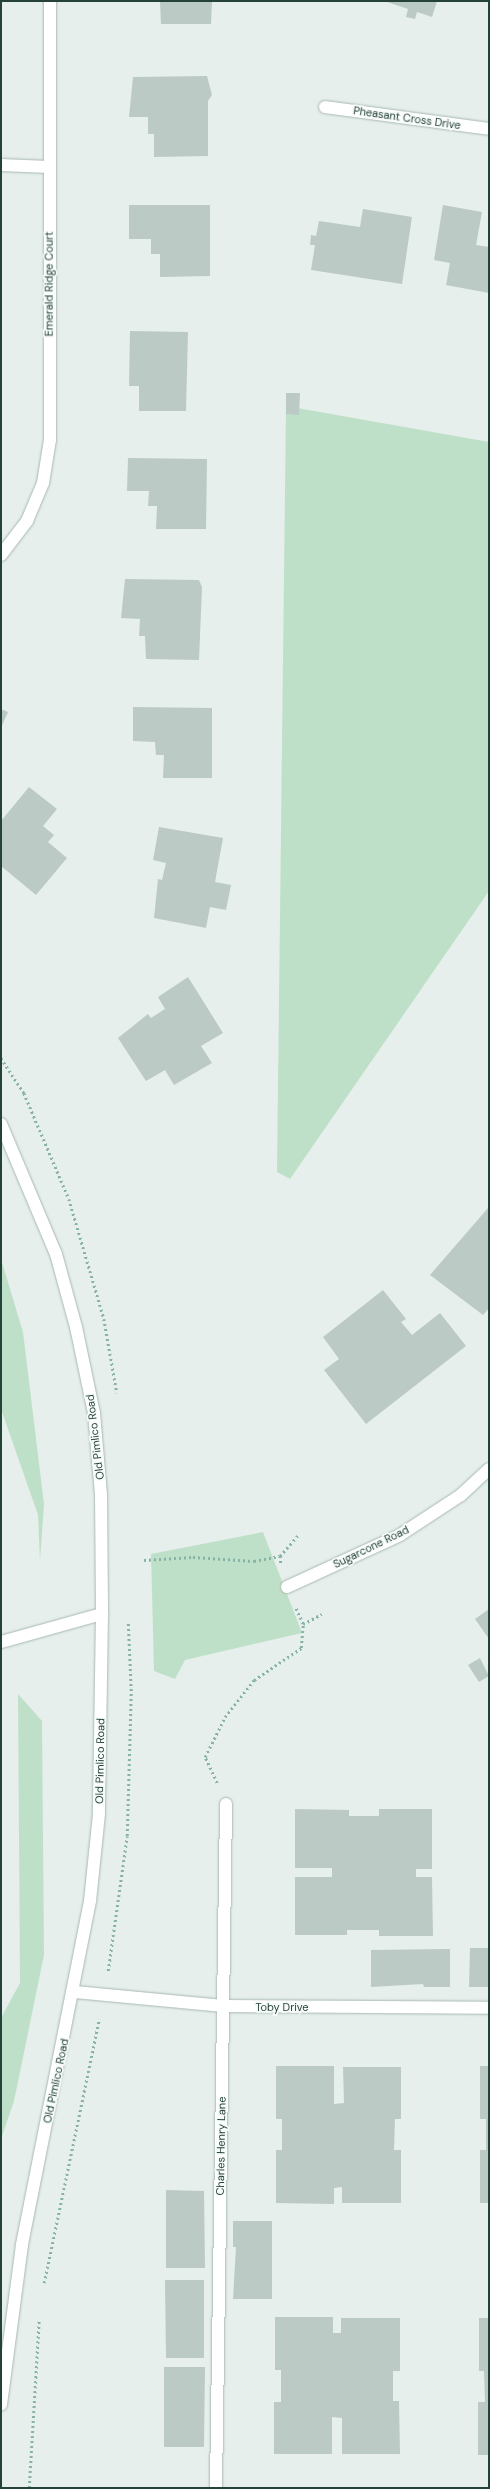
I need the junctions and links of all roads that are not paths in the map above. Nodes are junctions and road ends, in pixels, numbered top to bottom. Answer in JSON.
{"nodes":[{"id":1,"x":50,"y":1,"type":"edge"},
{"id":2,"x":325,"y":107,"type":"dead end"},
{"id":3,"x":489,"y":129,"type":"edge"},
{"id":4,"x":1,"y":165,"type":"edge"},
{"id":5,"x":49,"y":167,"type":"junction"},
{"id":6,"x":1,"y":555,"type":"edge"},
{"id":7,"x":1,"y":1124,"type":"edge"},
{"id":8,"x":489,"y":1469,"type":"edge"},
{"id":9,"x":287,"y":1587,"type":"road end"},
{"id":10,"x":102,"y":1614,"type":"junction"},
{"id":11,"x":1,"y":1642,"type":"edge"},
{"id":12,"x":226,"y":1804,"type":"road end"},
{"id":13,"x":75,"y":1992,"type":"junction"},
{"id":14,"x":223,"y":2006,"type":"junction"},
{"id":15,"x":489,"y":2008,"type":"edge"},
{"id":16,"x":1,"y":2405,"type":"edge"},
{"id":17,"x":216,"y":2488,"type":"edge"}],
"edges":[{"from":1,"to":5,"type":"street","name":"Emerald Ridge Court"},
{"from":2,"to":3,"type":"street","name":"Pheasant Cross Drive"},
{"from":4,"to":5,"type":"street"},
{"from":5,"to":6,"type":"street","name":"Emerald Ridge Court"},
{"from":7,"to":10,"type":"street","name":"Old Pimlico Road"},
{"from":8,"to":9,"type":"street","name":"Sugarcone Road"},
{"from":10,"to":11,"type":"street"},
{"from":10,"to":13,"type":"street","name":"Old Pimlico Road"},
{"from":12,"to":14,"type":"street","name":"Charles Henry Lane"},
{"from":13,"to":14,"type":"street","name":"Toby Drive"},
{"from":13,"to":16,"type":"street","name":"Old Pimlico Road"},
{"from":14,"to":15,"type":"street","name":"Toby Drive"},
{"from":14,"to":17,"type":"street","name":"Charles Henry Lane"}]}
